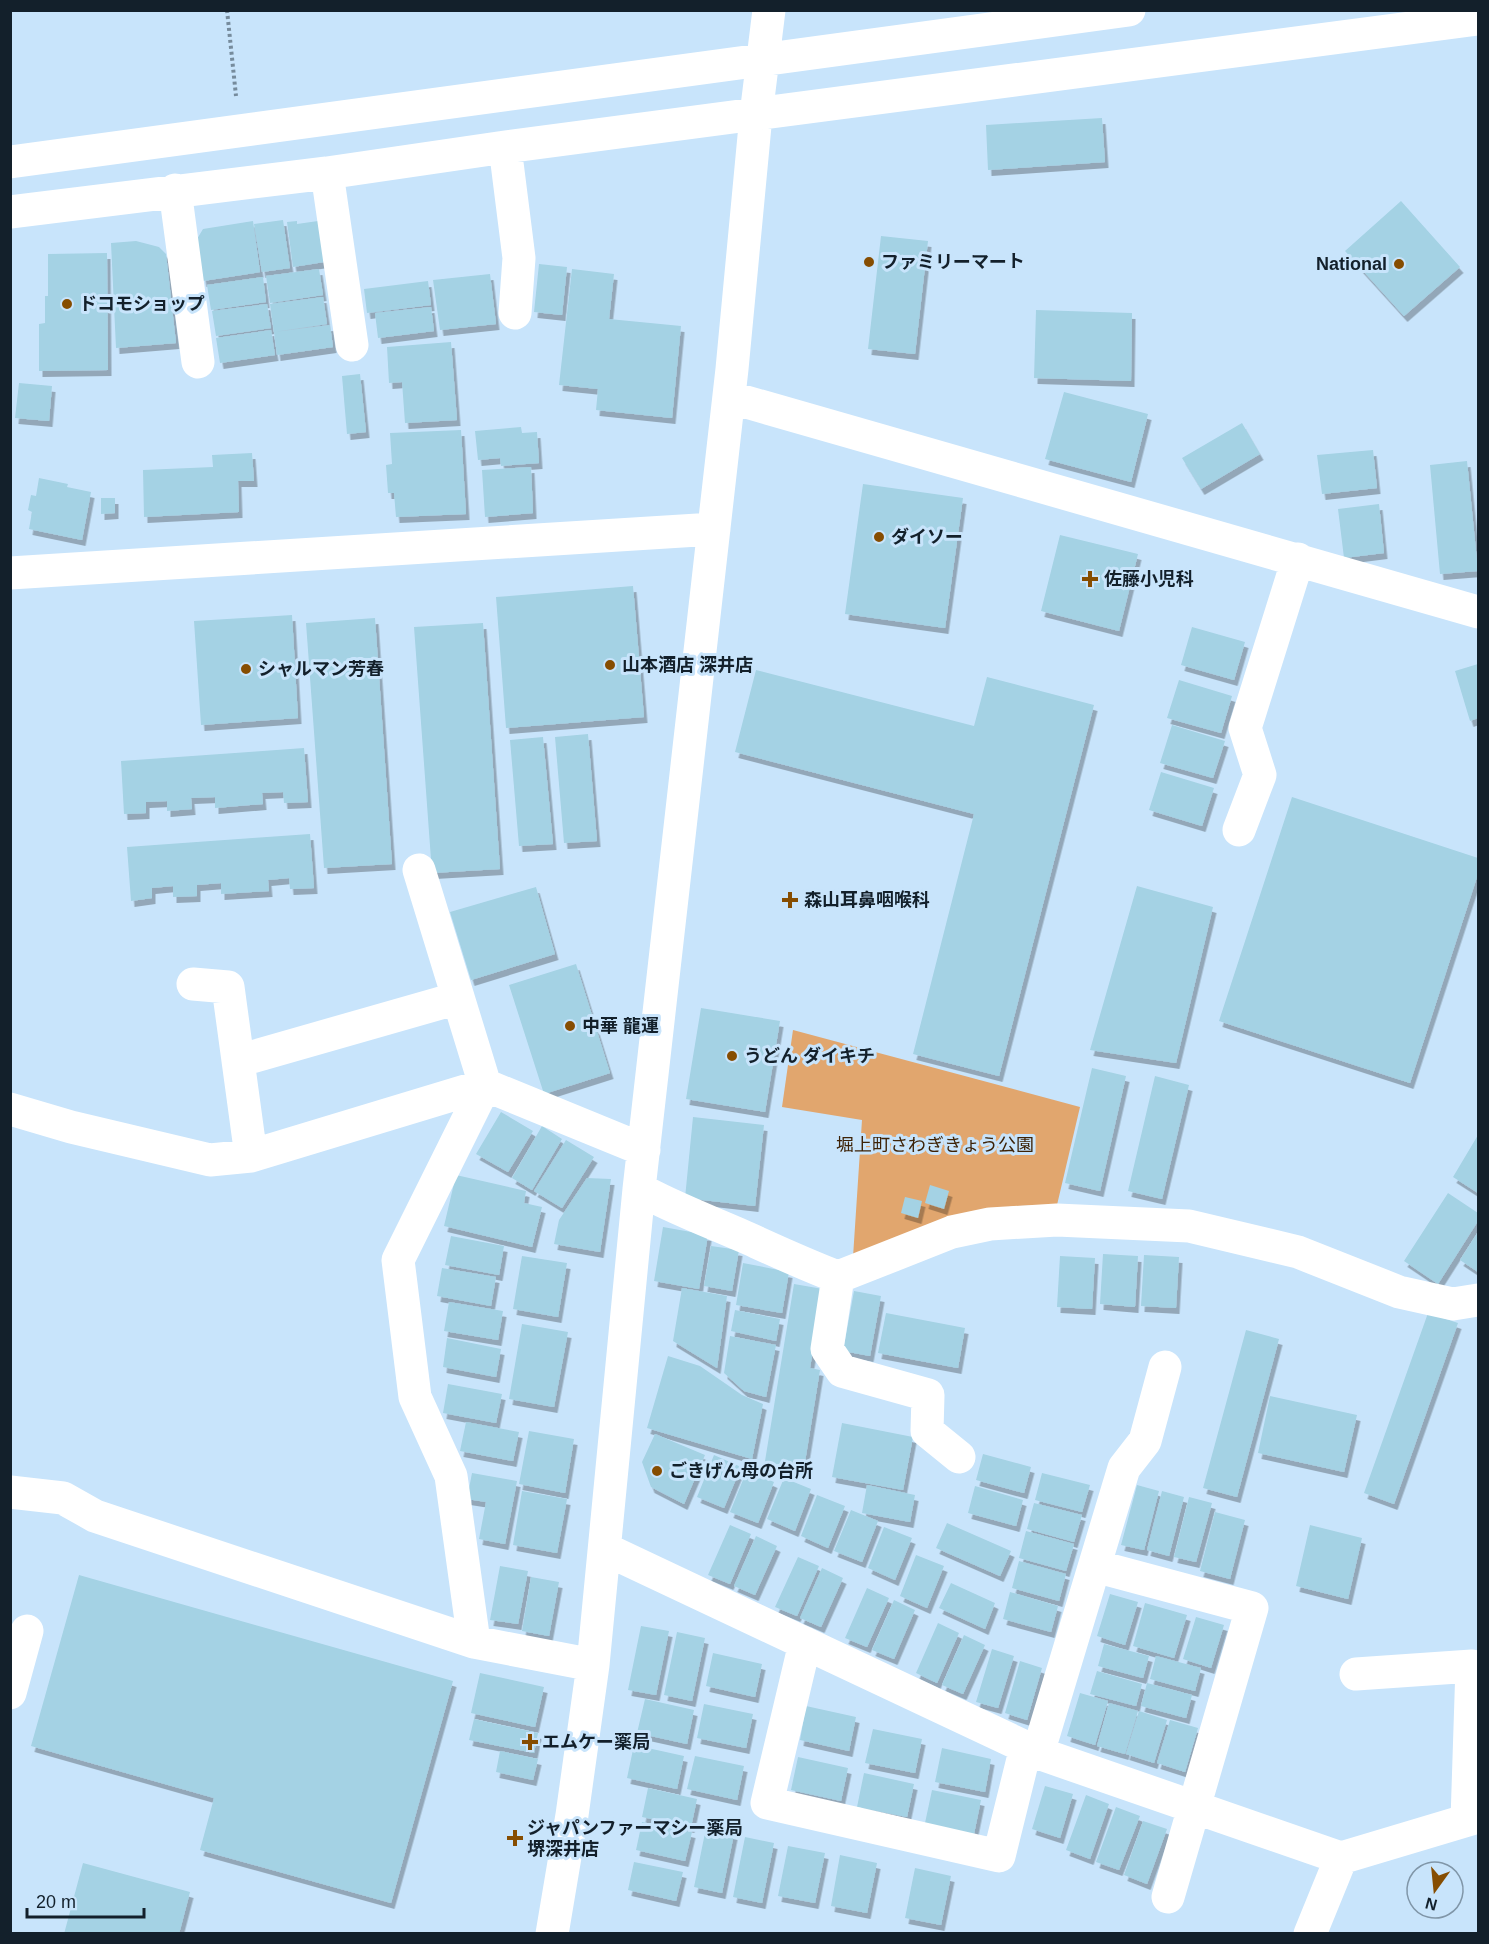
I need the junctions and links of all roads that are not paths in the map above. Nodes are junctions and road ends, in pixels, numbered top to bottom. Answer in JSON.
{"nodes":[{"id":1,"x":769,"y":10,"type":"edge"},
{"id":2,"x":1129,"y":10,"type":"edge"},
{"id":3,"x":1479,"y":19,"type":"edge"},
{"id":4,"x":763,"y":60,"type":"junction"},
{"id":5,"x":756,"y":115,"type":"junction"},
{"id":6,"x":505,"y":147,"type":"junction"},
{"id":7,"x":10,"y":162,"type":"edge"},
{"id":8,"x":327,"y":173,"type":"junction"},
{"id":9,"x":175,"y":190,"type":"junction"},
{"id":10,"x":10,"y":212,"type":"edge"},
{"id":11,"x":515,"y":313,"type":"dead end"},
{"id":12,"x":352,"y":345,"type":"dead end"},
{"id":13,"x":198,"y":362,"type":"dead end"},
{"id":14,"x":729,"y":397,"type":"junction"},
{"id":15,"x":714,"y":529,"type":"junction"},
{"id":16,"x":1298,"y":559,"type":"junction"},
{"id":17,"x":10,"y":573,"type":"edge"},
{"id":18,"x":1479,"y":612,"type":"edge"},
{"id":19,"x":1239,"y":830,"type":"dead end"},
{"id":20,"x":419,"y":870,"type":"dead end"},
{"id":21,"x":193,"y":984,"type":"dead end"},
{"id":22,"x":458,"y":998,"type":"junction"},
{"id":23,"x":238,"y":1061,"type":"junction"},
{"id":24,"x":485,"y":1085,"type":"junction"},
{"id":25,"x":10,"y":1109,"type":"edge"},
{"id":26,"x":644,"y":1150,"type":"junction"},
{"id":27,"x":251,"y":1156,"type":"junction"},
{"id":28,"x":639,"y":1189,"type":"junction"},
{"id":29,"x":838,"y":1277,"type":"junction"},
{"id":30,"x":1479,"y":1300,"type":"edge"},
{"id":31,"x":1165,"y":1367,"type":"dead end"},
{"id":32,"x":960,"y":1456,"type":"dead end"},
{"id":33,"x":10,"y":1492,"type":"edge"},
{"id":34,"x":604,"y":1549,"type":"junction"},
{"id":35,"x":1095,"y":1566,"type":"junction"},
{"id":36,"x":27,"y":1630,"type":"dead end"},
{"id":37,"x":474,"y":1642,"type":"junction"},
{"id":38,"x":804,"y":1643,"type":"junction"},
{"id":39,"x":593,"y":1665,"type":"junction"},
{"id":40,"x":1356,"y":1674,"type":"dead end"},
{"id":41,"x":10,"y":1693,"type":"edge"},
{"id":42,"x":1032,"y":1750,"type":"junction"},
{"id":43,"x":1196,"y":1807,"type":"junction"},
{"id":44,"x":1473,"y":1819,"type":"edge"},
{"id":45,"x":1341,"y":1858,"type":"junction"},
{"id":46,"x":1168,"y":1897,"type":"dead end"},
{"id":47,"x":552,"y":1934,"type":"edge"},
{"id":48,"x":1310,"y":1934,"type":"edge"}],
"edges":[{"from":1,"to":4,"type":"street"},
{"from":2,"to":4,"type":"street"},
{"from":3,"to":5,"type":"street"},
{"from":4,"to":5,"type":"street"},
{"from":4,"to":7,"type":"street"},
{"from":5,"to":6,"type":"street"},
{"from":5,"to":14,"type":"street"},
{"from":6,"to":8,"type":"street"},
{"from":6,"to":11,"type":"street"},
{"from":8,"to":9,"type":"street"},
{"from":8,"to":12,"type":"street"},
{"from":9,"to":10,"type":"street"},
{"from":9,"to":13,"type":"street"},
{"from":14,"to":15,"type":"street"},
{"from":14,"to":16,"type":"street"},
{"from":15,"to":17,"type":"street"},
{"from":15,"to":26,"type":"street"},
{"from":16,"to":18,"type":"street"},
{"from":16,"to":19,"type":"street"},
{"from":20,"to":22,"type":"street"},
{"from":21,"to":23,"type":"street"},
{"from":22,"to":23,"type":"street"},
{"from":22,"to":24,"type":"street"},
{"from":23,"to":27,"type":"street"},
{"from":24,"to":26,"type":"street"},
{"from":24,"to":27,"type":"street"},
{"from":24,"to":37,"type":"street"},
{"from":25,"to":27,"type":"street"},
{"from":26,"to":28,"type":"street"},
{"from":28,"to":29,"type":"street"},
{"from":28,"to":34,"type":"street"},
{"from":29,"to":30,"type":"street"},
{"from":29,"to":32,"type":"street"},
{"from":31,"to":35,"type":"street"},
{"from":33,"to":37,"type":"street"},
{"from":34,"to":38,"type":"street"},
{"from":34,"to":39,"type":"street"},
{"from":35,"to":42,"type":"street"},
{"from":35,"to":43,"type":"street"},
{"from":36,"to":41,"type":"street"},
{"from":37,"to":39,"type":"street"},
{"from":38,"to":42,"type":"street"},
{"from":38,"to":42,"type":"street"},
{"from":39,"to":47,"type":"street"},
{"from":40,"to":44,"type":"street"},
{"from":42,"to":43,"type":"street"},
{"from":43,"to":45,"type":"street"},
{"from":43,"to":46,"type":"street"},
{"from":44,"to":45,"type":"street"},
{"from":45,"to":48,"type":"street"}]}
